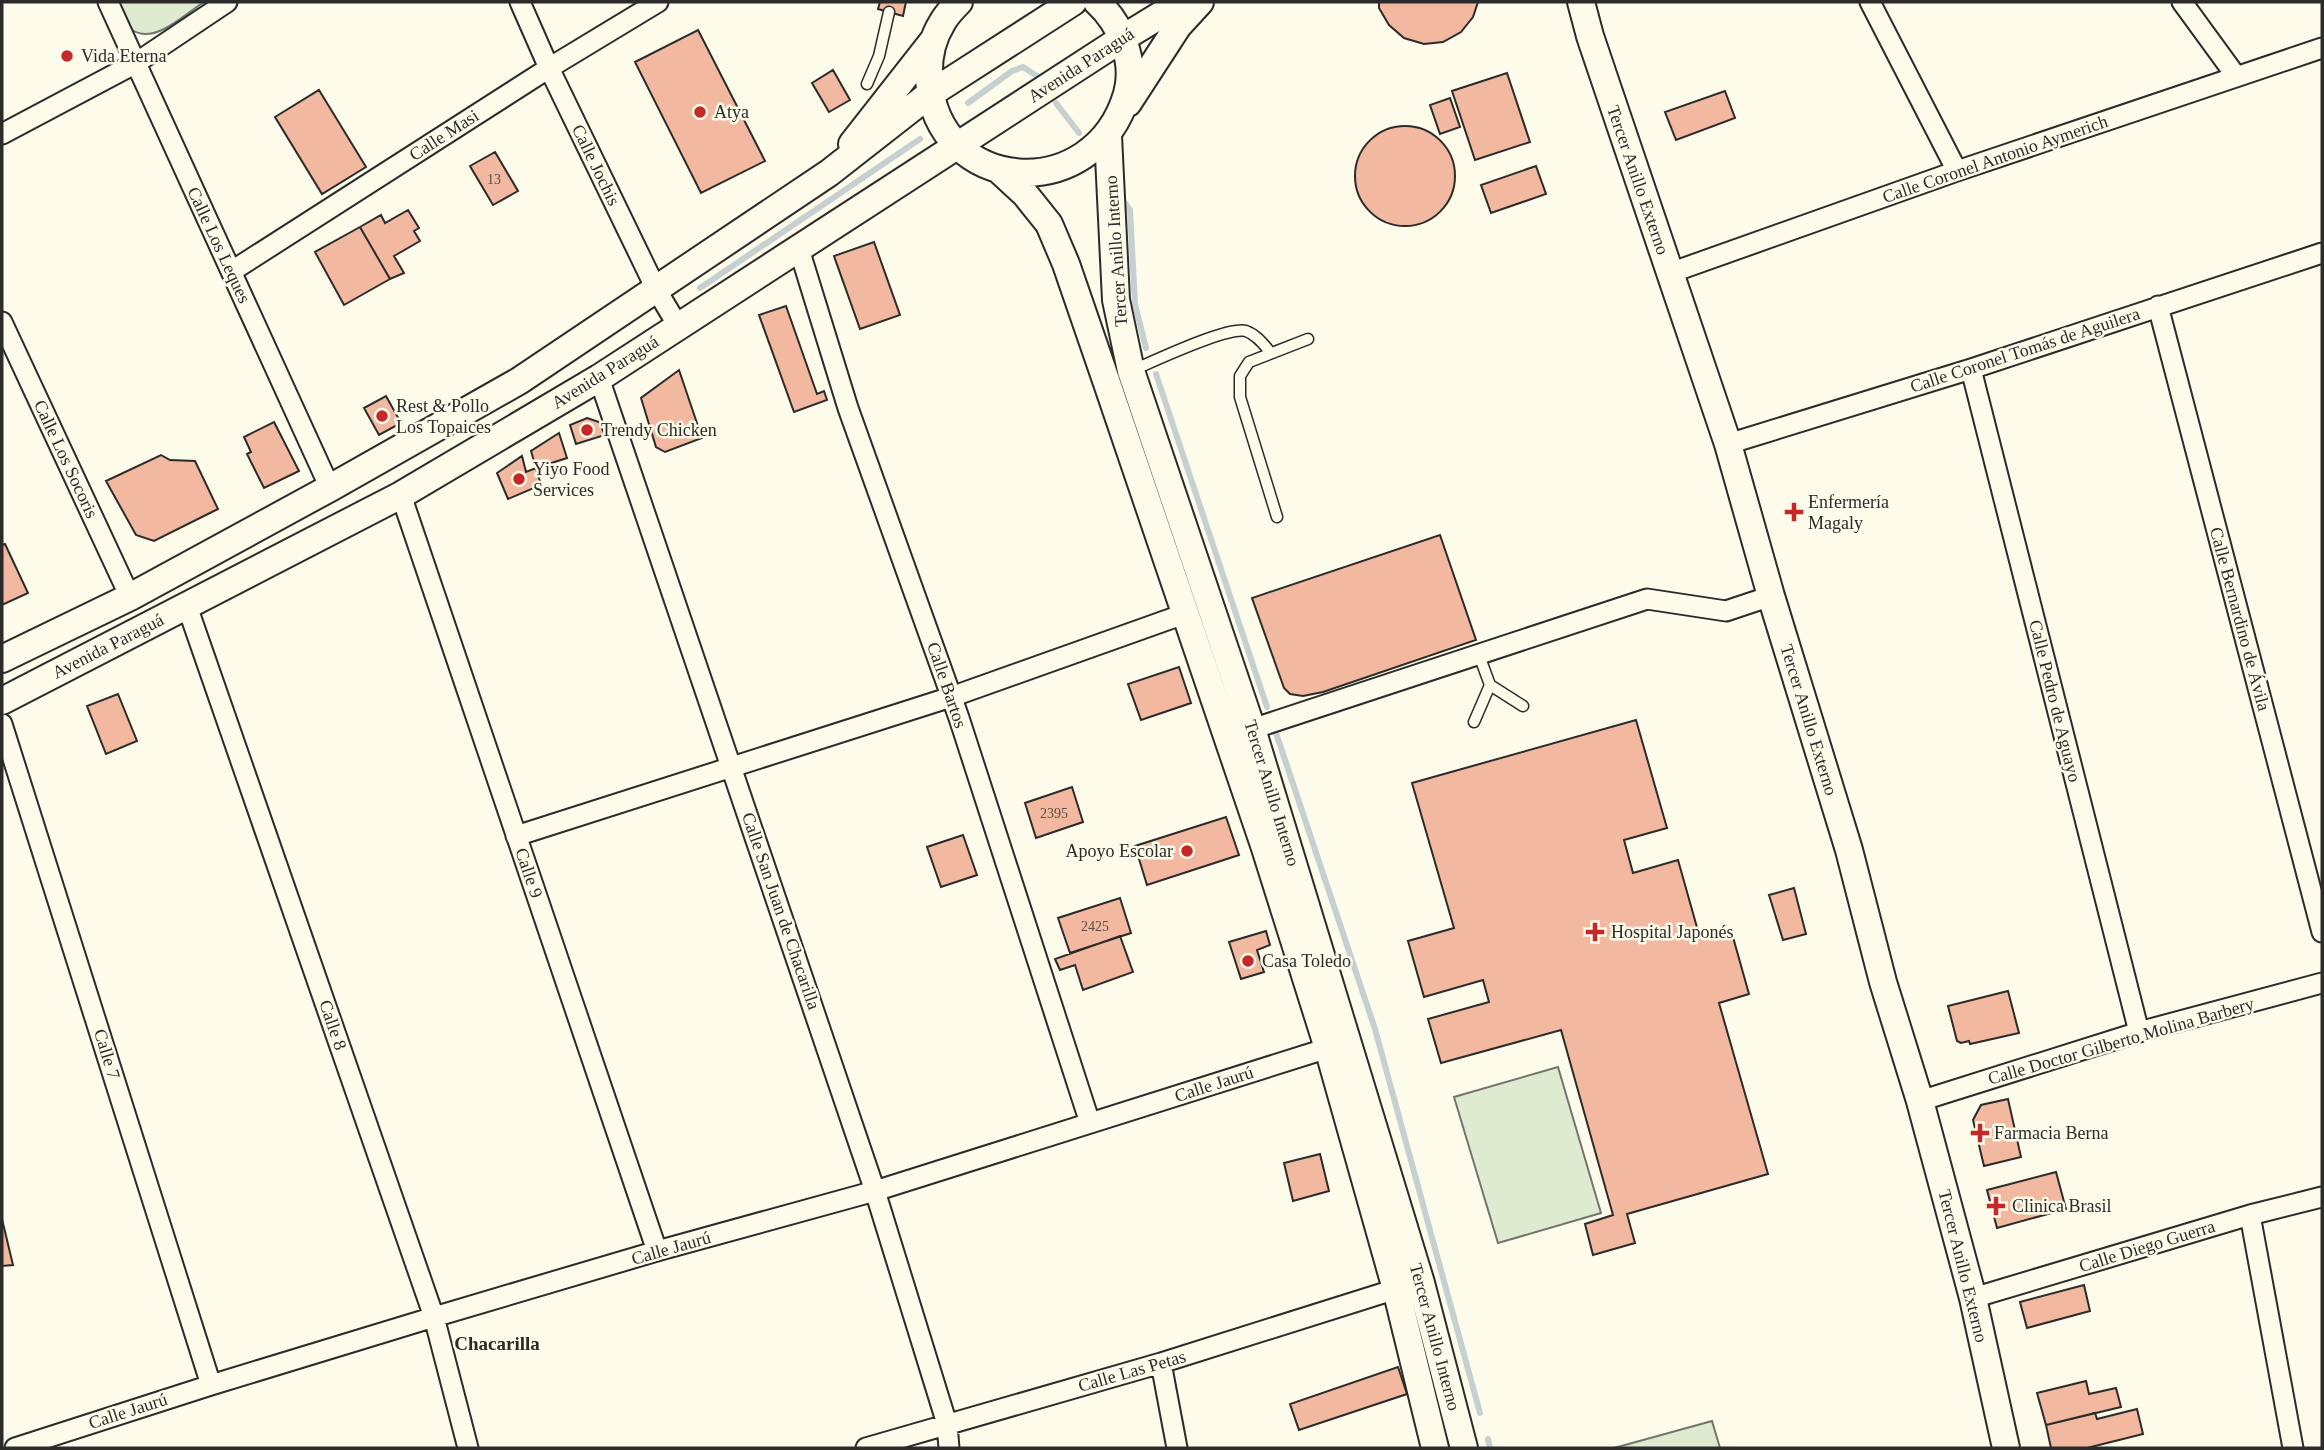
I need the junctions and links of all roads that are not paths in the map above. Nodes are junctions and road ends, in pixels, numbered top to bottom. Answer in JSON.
{"nodes":[{"id":1,"x":108,"y":2,"type":"edge"},
{"id":2,"x":228,"y":2,"type":"edge"},
{"id":3,"x":520,"y":2,"type":"edge"},
{"id":4,"x":658,"y":2,"type":"edge"},
{"id":5,"x":1073,"y":2,"type":"edge"},
{"id":6,"x":1097,"y":2,"type":"edge"},
{"id":7,"x":1182,"y":2,"type":"edge"},
{"id":8,"x":1200,"y":2,"type":"edge"},
{"id":9,"x":1581,"y":2,"type":"edge"},
{"id":10,"x":1870,"y":2,"type":"edge"},
{"id":11,"x":2182,"y":2,"type":"edge"},
{"id":12,"x":889,"y":12,"type":"dead end"},
{"id":13,"x":944,"y":16,"type":"edge"},
{"id":14,"x":1123,"y":38,"type":"junction"},
{"id":15,"x":2322,"y":48,"type":"edge"},
{"id":16,"x":136,"y":63,"type":"junction"},
{"id":17,"x":549,"y":68,"type":"junction"},
{"id":18,"x":2236,"y":76,"type":"junction"},
{"id":19,"x":867,"y":84,"type":"dead end"},
{"id":20,"x":930,"y":94,"type":"junction"},
{"id":21,"x":1114,"y":125,"type":"junction"},
{"id":22,"x":2,"y":134,"type":"edge"},
{"id":23,"x":958,"y":146,"type":"junction"},
{"id":24,"x":999,"y":170,"type":"junction"},
{"id":25,"x":1957,"y":171,"type":"junction"},
{"id":26,"x":830,"y":173,"type":"junction"},
{"id":27,"x":799,"y":249,"type":"junction"},
{"id":28,"x":2322,"y":253,"type":"edge"},
{"id":29,"x":232,"y":271,"type":"junction"},
{"id":30,"x":1670,"y":273,"type":"junction"},
{"id":31,"x":656,"y":289,"type":"junction"},
{"id":32,"x":2158,"y":306,"type":"junction"},
{"id":33,"x":2,"y":322,"type":"edge"},
{"id":34,"x":678,"y":326,"type":"junction"},
{"id":35,"x":1307,"y":339,"type":"dead end"},
{"id":36,"x":1271,"y":353,"type":"junction"},
{"id":37,"x":1971,"y":369,"type":"junction"},
{"id":38,"x":1131,"y":372,"type":"junction"},
{"id":39,"x":599,"y":378,"type":"junction"},
{"id":40,"x":1728,"y":444,"type":"junction"},
{"id":41,"x":330,"y":488,"type":"junction"},
{"id":42,"x":401,"y":495,"type":"junction"},
{"id":43,"x":1149,"y":506,"type":"junction"},
{"id":44,"x":1277,"y":517,"type":"dead end"},
{"id":45,"x":1771,"y":596,"type":"junction"},
{"id":46,"x":130,"y":597,"type":"junction"},
{"id":47,"x":187,"y":606,"type":"junction"},
{"id":48,"x":1184,"y":614,"type":"junction"},
{"id":49,"x":1479,"y":655,"type":"junction"},
{"id":50,"x":2,"y":659,"type":"edge"},
{"id":51,"x":1490,"y":685,"type":"junction"},
{"id":52,"x":951,"y":697,"type":"junction"},
{"id":53,"x":2,"y":701,"type":"edge"},
{"id":54,"x":1522,"y":706,"type":"dead end"},
{"id":55,"x":1474,"y":722,"type":"dead end"},
{"id":56,"x":2,"y":724,"type":"edge"},
{"id":57,"x":1252,"y":729,"type":"junction"},
{"id":58,"x":732,"y":765,"type":"junction"},
{"id":59,"x":516,"y":836,"type":"junction"},
{"id":60,"x":2322,"y":932,"type":"edge"},
{"id":61,"x":1328,"y":975,"type":"junction"},
{"id":62,"x":2322,"y":983,"type":"edge"},
{"id":63,"x":2139,"y":1032,"type":"junction"},
{"id":64,"x":1324,"y":1036,"type":"junction"},
{"id":65,"x":1920,"y":1101,"type":"junction"},
{"id":66,"x":1090,"y":1123,"type":"junction"},
{"id":67,"x":875,"y":1191,"type":"junction"},
{"id":68,"x":2322,"y":1197,"type":"edge"},
{"id":69,"x":2250,"y":1215,"type":"junction"},
{"id":70,"x":657,"y":1251,"type":"junction"},
{"id":71,"x":1396,"y":1289,"type":"junction"},
{"id":72,"x":1973,"y":1298,"type":"junction"},
{"id":73,"x":434,"y":1317,"type":"junction"},
{"id":74,"x":1161,"y":1363,"type":"junction"},
{"id":75,"x":211,"y":1385,"type":"junction"},
{"id":76,"x":947,"y":1424,"type":"junction"},
{"id":77,"x":15,"y":1448,"type":"edge"},
{"id":78,"x":468,"y":1448,"type":"edge"},
{"id":79,"x":866,"y":1448,"type":"edge"},
{"id":80,"x":948,"y":1448,"type":"edge"},
{"id":81,"x":1177,"y":1448,"type":"edge"},
{"id":82,"x":1435,"y":1448,"type":"edge"},
{"id":83,"x":1448,"y":1448,"type":"edge"},
{"id":84,"x":1464,"y":1448,"type":"edge"},
{"id":85,"x":2006,"y":1448,"type":"edge"},
{"id":86,"x":2293,"y":1448,"type":"edge"}],
"edges":[{"from":1,"to":16,"type":"street","name":"Calle Los Leques"},
{"from":2,"to":16,"type":"street"},
{"from":3,"to":17,"type":"street","name":"Calle Jochis"},
{"from":4,"to":17,"type":"street","name":"Calle Masi"},
{"from":5,"to":20,"type":"main road","name":"Avenida Paraguá"},
{"from":6,"to":14,"type":"main road","name":"Tercer Anillo Interno"},
{"from":7,"to":14,"type":"main road","name":"Avenida Paraguá"},
{"from":8,"to":21,"type":"main road"},
{"from":9,"to":30,"type":"main road","name":"Tercer Anillo Externo"},
{"from":10,"to":25,"type":"street"},
{"from":11,"to":18,"type":"street"},
{"from":12,"to":19,"type":"lane"},
{"from":13,"to":20,"type":"main road","name":"Tercer Anillo Interno"},
{"from":13,"to":26,"type":"main road"},
{"from":14,"to":21,"type":"main road","name":"Tercer Anillo Interno"},
{"from":14,"to":23,"type":"main road","name":"Avenida Paraguá"},
{"from":15,"to":18,"type":"street","name":"Calle Coronel Antonio Aymerich"},
{"from":16,"to":22,"type":"street"},
{"from":16,"to":29,"type":"street","name":"Calle Los Leques"},
{"from":17,"to":29,"type":"street","name":"Calle Masi"},
{"from":17,"to":31,"type":"street","name":"Calle Jochis"},
{"from":18,"to":25,"type":"street","name":"Calle Coronel Antonio Aymerich"},
{"from":20,"to":23,"type":"main road","name":"Tercer Anillo Interno"},
{"from":20,"to":26,"type":"main road","name":"Avenida Paraguá"},
{"from":21,"to":24,"type":"main road","name":"Tercer Anillo Interno"},
{"from":21,"to":38,"type":"main road","name":"Tercer Anillo Interno"},
{"from":23,"to":24,"type":"main road","name":"Tercer Anillo Interno"},
{"from":23,"to":27,"type":"main road","name":"Avenida Paraguá"},
{"from":24,"to":43,"type":"main road","name":"Tercer Anillo Interno"},
{"from":25,"to":30,"type":"street","name":"Calle Coronel Antonio Aymerich"},
{"from":26,"to":31,"type":"main road","name":"Avenida Paraguá"},
{"from":27,"to":34,"type":"main road","name":"Avenida Paraguá"},
{"from":27,"to":52,"type":"street","name":"Calle Bartos"},
{"from":28,"to":32,"type":"street","name":"Calle Coronel Tomás de Aguilera"},
{"from":29,"to":41,"type":"street","name":"Calle Los Leques"},
{"from":30,"to":40,"type":"main road","name":"Tercer Anillo Externo"},
{"from":31,"to":34,"type":"street","name":"Calle Jochis"},
{"from":31,"to":41,"type":"main road","name":"Avenida Paraguá"},
{"from":32,"to":37,"type":"street","name":"Calle Coronel Tomás de Aguilera"},
{"from":32,"to":60,"type":"street","name":"Calle Bernardino de Ávila"},
{"from":33,"to":46,"type":"street","name":"Calle Los Socoris"},
{"from":34,"to":39,"type":"main road","name":"Avenida Paraguá"},
{"from":35,"to":36,"type":"lane"},
{"from":36,"to":38,"type":"lane"},
{"from":36,"to":44,"type":"lane"},
{"from":37,"to":40,"type":"street","name":"Calle Coronel Tomás de Aguilera"},
{"from":37,"to":63,"type":"street","name":"Calle Pedro de Aguayo"},
{"from":38,"to":57,"type":"main road","name":"Tercer Anillo Interno"},
{"from":39,"to":42,"type":"main road","name":"Avenida Paraguá"},
{"from":39,"to":58,"type":"street","name":"Calle San Juan de Chacarilla"},
{"from":40,"to":45,"type":"main road","name":"Tercer Anillo Externo"},
{"from":41,"to":46,"type":"main road","name":"Avenida Paraguá"},
{"from":42,"to":47,"type":"main road","name":"Avenida Paraguá"},
{"from":42,"to":59,"type":"street","name":"Calle 9"},
{"from":43,"to":48,"type":"main road","name":"Tercer Anillo Interno"},
{"from":43,"to":57,"type":"main road"},
{"from":45,"to":49,"type":"street"},
{"from":45,"to":65,"type":"main road","name":"Tercer Anillo Externo"},
{"from":46,"to":50,"type":"main road","name":"Avenida Paraguá"},
{"from":47,"to":53,"type":"main road","name":"Avenida Paraguá"},
{"from":47,"to":73,"type":"street","name":"Calle 8"},
{"from":48,"to":52,"type":"street"},
{"from":48,"to":64,"type":"main road","name":"Tercer Anillo Interno"},
{"from":49,"to":51,"type":"lane"},
{"from":49,"to":57,"type":"street"},
{"from":51,"to":54,"type":"lane"},
{"from":51,"to":55,"type":"lane"},
{"from":52,"to":58,"type":"street"},
{"from":52,"to":66,"type":"street","name":"Calle Bartos"},
{"from":56,"to":75,"type":"street","name":"Calle 7"},
{"from":57,"to":61,"type":"main road","name":"Tercer Anillo Interno"},
{"from":57,"to":64,"type":"main road"},
{"from":58,"to":59,"type":"street"},
{"from":58,"to":67,"type":"street","name":"Calle San Juan de Chacarilla"},
{"from":59,"to":70,"type":"street","name":"Calle 9"},
{"from":61,"to":71,"type":"main road"},
{"from":61,"to":84,"type":"main road","name":"Tercer Anillo Interno"},
{"from":62,"to":63,"type":"street","name":"Calle Doctor Gilberto Molina Barbery"},
{"from":63,"to":65,"type":"street","name":"Calle Doctor Gilberto Molina Barbery"},
{"from":64,"to":66,"type":"street","name":"Calle Jaurú"},
{"from":64,"to":71,"type":"main road","name":"Tercer Anillo Interno"},
{"from":65,"to":72,"type":"main road","name":"Tercer Anillo Externo"},
{"from":66,"to":67,"type":"street","name":"Calle Jaurú"},
{"from":67,"to":70,"type":"street","name":"Calle Jaurú"},
{"from":67,"to":76,"type":"street","name":"Calle San Juan de Chacarilla"},
{"from":68,"to":69,"type":"street","name":"Calle Diego Guerra"},
{"from":69,"to":72,"type":"street","name":"Calle Diego Guerra"},
{"from":69,"to":86,"type":"street"},
{"from":70,"to":73,"type":"street","name":"Calle Jaurú"},
{"from":71,"to":74,"type":"street","name":"Calle Las Petas"},
{"from":71,"to":82,"type":"main road","name":"Tercer Anillo Interno"},
{"from":71,"to":83,"type":"main road"},
{"from":72,"to":85,"type":"main road","name":"Tercer Anillo Externo"},
{"from":73,"to":75,"type":"street","name":"Calle Jaurú"},
{"from":73,"to":78,"type":"street","name":"Calle 8"},
{"from":74,"to":76,"type":"street","name":"Calle Las Petas"},
{"from":74,"to":81,"type":"street"},
{"from":75,"to":77,"type":"street","name":"Calle Jaurú"},
{"from":76,"to":79,"type":"street","name":"Calle Las Petas"},
{"from":76,"to":80,"type":"street","name":"Calle San Juan de Chacarilla"}]}
